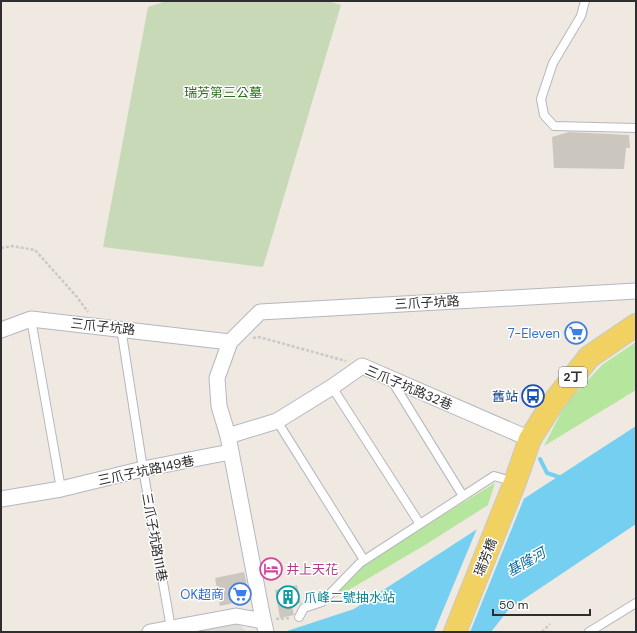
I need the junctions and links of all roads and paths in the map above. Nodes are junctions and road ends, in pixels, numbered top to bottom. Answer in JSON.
{"nodes":[{"id":1,"x":585,"y":1,"type":"edge"},
{"id":2,"x":636,"y":128,"type":"edge"},
{"id":3,"x":1,"y":248,"type":"edge"},
{"id":4,"x":636,"y":291,"type":"edge"},
{"id":5,"x":31,"y":319,"type":"junction"},
{"id":6,"x":636,"y":325,"type":"edge"},
{"id":7,"x":97,"y":326,"type":"junction"},
{"id":8,"x":121,"y":328,"type":"junction"},
{"id":9,"x":1,"y":330,"type":"edge"},
{"id":10,"x":230,"y":342,"type":"junction"},
{"id":11,"x":362,"y":366,"type":"junction"},
{"id":12,"x":390,"y":378,"type":"junction"},
{"id":13,"x":332,"y":387,"type":"junction"},
{"id":14,"x":277,"y":421,"type":"junction"},
{"id":15,"x":228,"y":436,"type":"junction"},
{"id":16,"x":530,"y":439,"type":"junction"},
{"id":17,"x":230,"y":452,"type":"junction"},
{"id":18,"x":143,"y":470,"type":"junction"},
{"id":19,"x":514,"y":482,"type":"junction"},
{"id":20,"x":61,"y":489,"type":"junction"},
{"id":21,"x":463,"y":496,"type":"junction"},
{"id":22,"x":1,"y":499,"type":"edge"},
{"id":23,"x":420,"y":524,"type":"junction"},
{"id":24,"x":364,"y":560,"type":"junction"},
{"id":25,"x":636,"y":603,"type":"edge"},
{"id":26,"x":299,"y":617,"type":"joint"},
{"id":27,"x":550,"y":624,"type":"dead end"},
{"id":28,"x":265,"y":626,"type":"edge"},
{"id":29,"x":171,"y":628,"type":"junction"},
{"id":30,"x":150,"y":632,"type":"edge"},
{"id":31,"x":455,"y":632,"type":"edge"},
{"id":32,"x":542,"y":632,"type":"edge"},
{"id":33,"x":589,"y":632,"type":"edge"}],
"edges":[{"from":1,"to":2,"type":"lane"},
{"from":3,"to":7,"type":"path"},
{"from":4,"to":10,"type":"street","name":"三爪子坑路"},
{"from":5,"to":7,"type":"street","name":"三爪子坑路"},
{"from":5,"to":9,"type":"street","name":"三爪子坑路"},
{"from":5,"to":20,"type":"lane"},
{"from":6,"to":16,"type":"main road","number":"2丁"},
{"from":7,"to":8,"type":"street","name":"三爪子坑路"},
{"from":8,"to":10,"type":"street","name":"三爪子坑路"},
{"from":8,"to":18,"type":"lane","name":"三爪子坑路111巷"},
{"from":10,"to":11,"type":"path"},
{"from":10,"to":15,"type":"street","name":"三爪子坑路"},
{"from":11,"to":12,"type":"street","name":"三爪子坑路32巷"},
{"from":11,"to":13,"type":"street","name":"三爪子坑路32巷"},
{"from":12,"to":16,"type":"street","name":"三爪子坑路32巷"},
{"from":12,"to":21,"type":"lane"},
{"from":13,"to":14,"type":"street","name":"三爪子坑路32巷"},
{"from":13,"to":23,"type":"lane"},
{"from":14,"to":15,"type":"street","name":"三爪子坑路32巷"},
{"from":14,"to":24,"type":"lane"},
{"from":15,"to":17,"type":"street","name":"三爪子坑路"},
{"from":16,"to":19,"type":"main road","number":"2丁"},
{"from":17,"to":18,"type":"street","name":"三爪子坑路149巷"},
{"from":17,"to":28,"type":"street","name":"三爪子坑路"},
{"from":18,"to":20,"type":"street","name":"三爪子坑路149巷"},
{"from":18,"to":29,"type":"lane","name":"三爪子坑路111巷"},
{"from":19,"to":21,"type":"lane"},
{"from":19,"to":31,"type":"main road","name":"瑞芳橋","number":"2丁"},
{"from":20,"to":22,"type":"street","name":"三爪子坑路149巷"},
{"from":21,"to":23,"type":"lane"},
{"from":23,"to":24,"type":"lane"},
{"from":24,"to":26,"type":"lane"},
{"from":25,"to":33,"type":"lane"},
{"from":26,"to":28,"type":"path"},
{"from":27,"to":32,"type":"path"},
{"from":28,"to":29,"type":"street"},
{"from":29,"to":30,"type":"street"}]}
